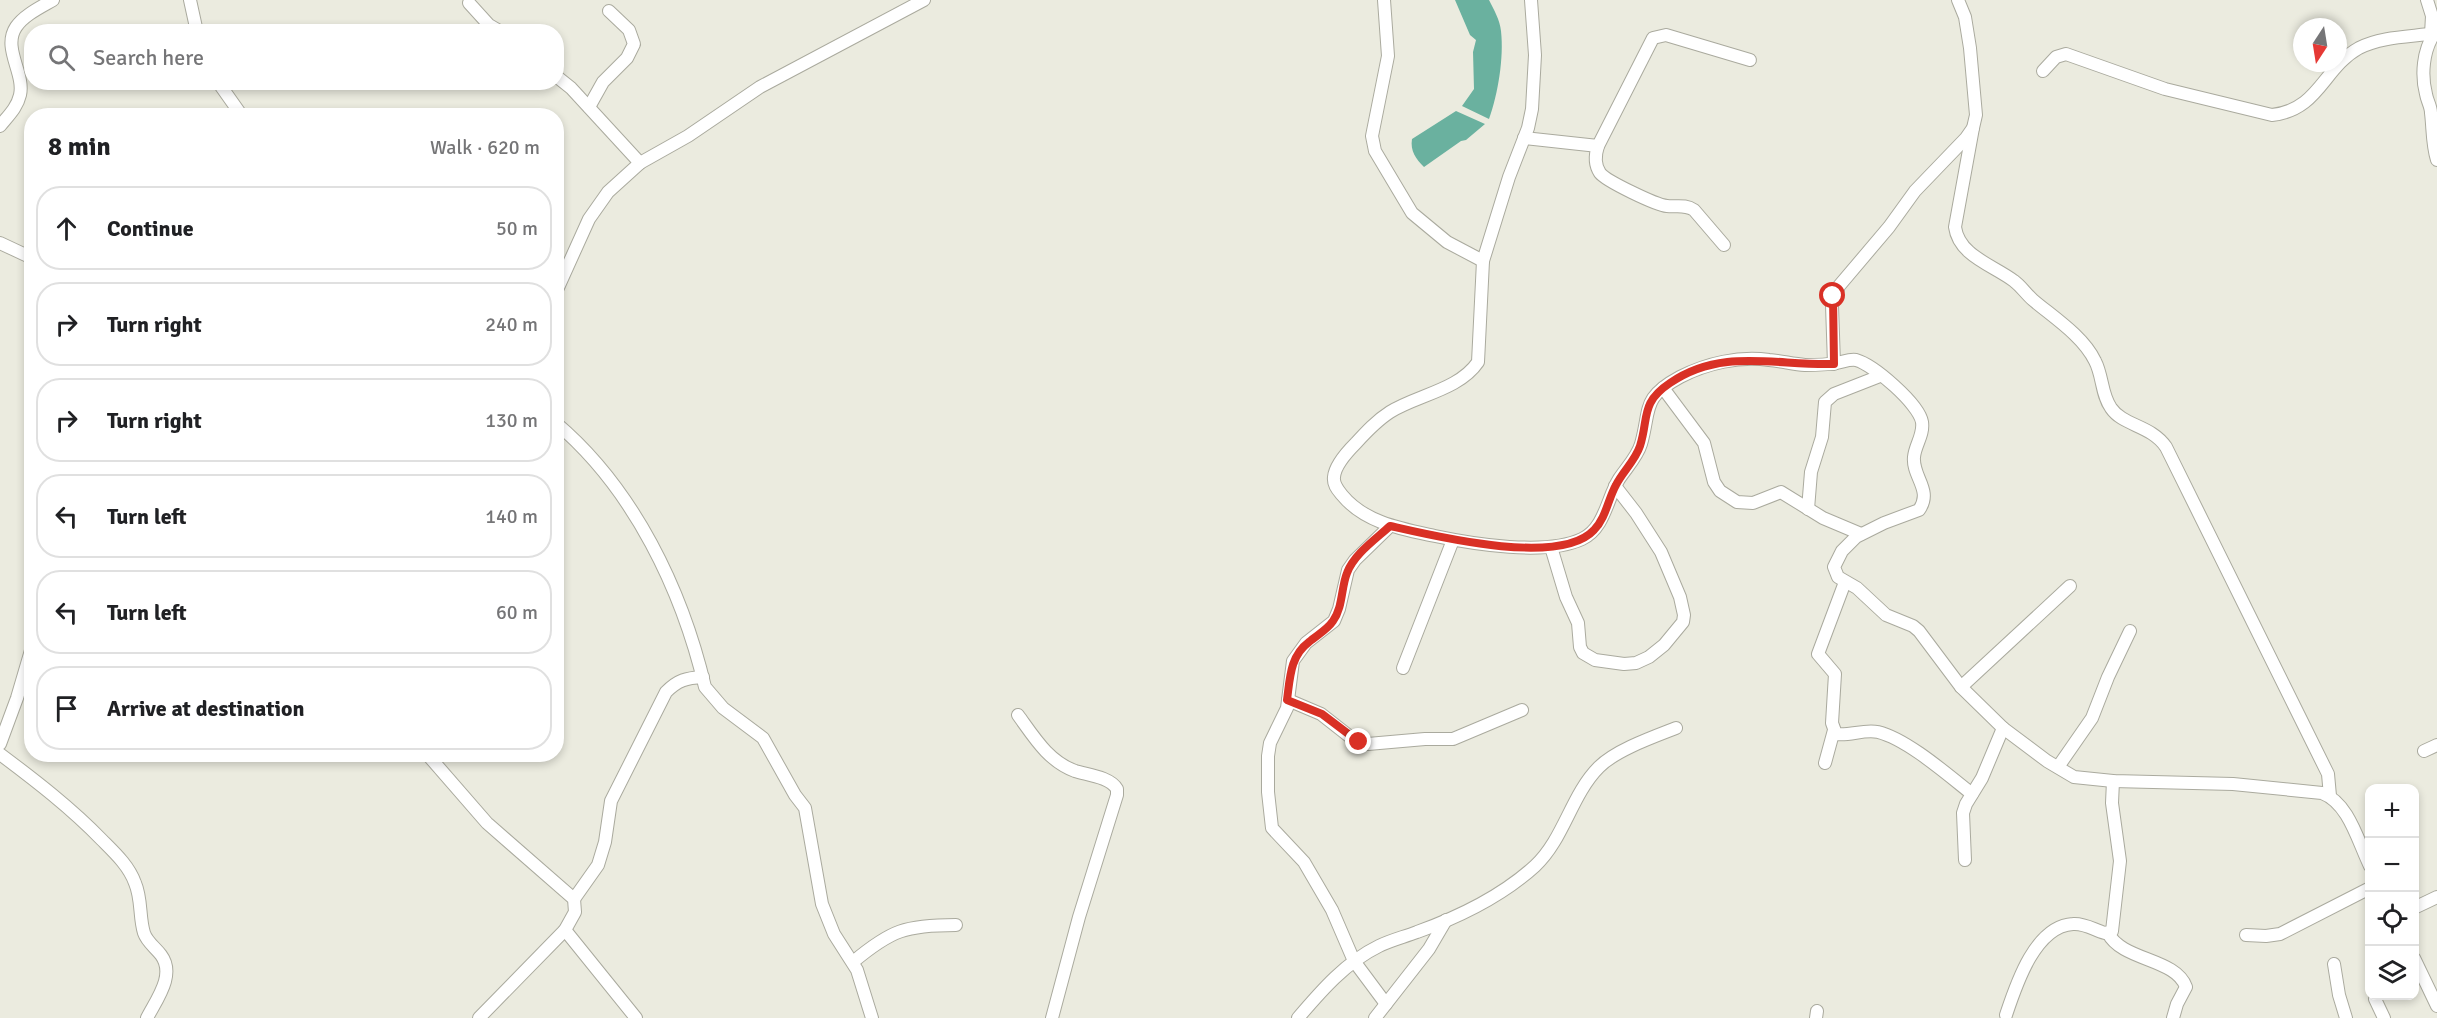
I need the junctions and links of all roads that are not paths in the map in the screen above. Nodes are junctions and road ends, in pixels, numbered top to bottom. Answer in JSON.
{"nodes":[{"id":1,"x":53,"y":0,"type":"edge"},
{"id":2,"x":190,"y":0,"type":"edge"},
{"id":3,"x":924,"y":0,"type":"edge"},
{"id":4,"x":1384,"y":0,"type":"edge"},
{"id":5,"x":1531,"y":0,"type":"edge"},
{"id":6,"x":1958,"y":0,"type":"edge"},
{"id":7,"x":2427,"y":0,"type":"edge"},
{"id":8,"x":469,"y":3,"type":"dead end"},
{"id":9,"x":609,"y":11,"type":"dead end"},
{"id":10,"x":195,"y":24,"type":"edge"},
{"id":11,"x":488,"y":24,"type":"edge"},
{"id":12,"x":2434,"y":34,"type":"edge"},
{"id":13,"x":1750,"y":60,"type":"dead end"},
{"id":14,"x":2043,"y":71,"type":"dead end"},
{"id":15,"x":564,"y":84,"type":"edge"},
{"id":16,"x":224,"y":90,"type":"edge"},
{"id":17,"x":589,"y":107,"type":"junction"},
{"id":18,"x":236,"y":108,"type":"edge"},
{"id":19,"x":0,"y":126,"type":"edge"},
{"id":20,"x":1973,"y":128,"type":"junction"},
{"id":21,"x":1524,"y":138,"type":"junction"},
{"id":22,"x":1598,"y":146,"type":"junction"},
{"id":23,"x":2437,"y":160,"type":"edge"},
{"id":24,"x":640,"y":163,"type":"junction"},
{"id":25,"x":0,"y":243,"type":"edge"},
{"id":26,"x":1724,"y":245,"type":"dead end"},
{"id":27,"x":24,"y":254,"type":"edge"},
{"id":28,"x":1483,"y":261,"type":"junction"},
{"id":29,"x":564,"y":274,"type":"edge"},
{"id":30,"x":1834,"y":364,"type":"junction"},
{"id":31,"x":1880,"y":376,"type":"junction"},
{"id":32,"x":1664,"y":388,"type":"junction"},
{"id":33,"x":564,"y":431,"type":"edge"},
{"id":34,"x":1615,"y":486,"type":"junction"},
{"id":35,"x":1808,"y":509,"type":"junction"},
{"id":36,"x":1390,"y":526,"type":"junction"},
{"id":37,"x":1860,"y":534,"type":"junction"},
{"id":38,"x":1453,"y":540,"type":"junction"},
{"id":39,"x":1551,"y":547,"type":"junction"},
{"id":40,"x":1845,"y":582,"type":"junction"},
{"id":41,"x":2070,"y":586,"type":"dead end"},
{"id":42,"x":2130,"y":631,"type":"dead end"},
{"id":43,"x":1403,"y":668,"type":"dead end"},
{"id":44,"x":24,"y":674,"type":"edge"},
{"id":45,"x":703,"y":677,"type":"junction"},
{"id":46,"x":1961,"y":687,"type":"junction"},
{"id":47,"x":1287,"y":700,"type":"junction"},
{"id":48,"x":1522,"y":710,"type":"dead end"},
{"id":49,"x":1018,"y":716,"type":"dead end"},
{"id":50,"x":1676,"y":728,"type":"dead end"},
{"id":51,"x":2003,"y":728,"type":"junction"},
{"id":52,"x":1834,"y":730,"type":"junction"},
{"id":53,"x":0,"y":744,"type":"edge"},
{"id":54,"x":2437,"y":745,"type":"edge"},
{"id":55,"x":2424,"y":751,"type":"dead end"},
{"id":56,"x":0,"y":754,"type":"edge"},
{"id":57,"x":435,"y":762,"type":"edge"},
{"id":58,"x":1825,"y":763,"type":"dead end"},
{"id":59,"x":2058,"y":767,"type":"junction"},
{"id":60,"x":2113,"y":781,"type":"junction"},
{"id":61,"x":1972,"y":794,"type":"junction"},
{"id":62,"x":2330,"y":796,"type":"junction"},
{"id":63,"x":2365,"y":856,"type":"edge"},
{"id":64,"x":1965,"y":860,"type":"dead end"},
{"id":65,"x":2365,"y":891,"type":"edge"},
{"id":66,"x":2437,"y":897,"type":"edge"},
{"id":67,"x":574,"y":899,"type":"junction"},
{"id":68,"x":2419,"y":906,"type":"edge"},
{"id":69,"x":1446,"y":920,"type":"junction"},
{"id":70,"x":956,"y":925,"type":"dead end"},
{"id":71,"x":565,"y":930,"type":"junction"},
{"id":72,"x":2108,"y":933,"type":"junction"},
{"id":73,"x":2246,"y":935,"type":"dead end"},
{"id":74,"x":1353,"y":961,"type":"junction"},
{"id":75,"x":853,"y":962,"type":"junction"},
{"id":76,"x":2334,"y":964,"type":"dead end"},
{"id":77,"x":2419,"y":967,"type":"edge"},
{"id":78,"x":2375,"y":1000,"type":"edge"},
{"id":79,"x":1386,"y":1004,"type":"junction"},
{"id":80,"x":2437,"y":1006,"type":"edge"},
{"id":81,"x":2006,"y":1015,"type":"dead end"},
{"id":82,"x":147,"y":1018,"type":"edge"},
{"id":83,"x":479,"y":1018,"type":"edge"},
{"id":84,"x":636,"y":1018,"type":"edge"},
{"id":85,"x":872,"y":1018,"type":"edge"},
{"id":86,"x":1052,"y":1018,"type":"edge"},
{"id":87,"x":1298,"y":1018,"type":"edge"},
{"id":88,"x":1375,"y":1018,"type":"edge"},
{"id":89,"x":2173,"y":1018,"type":"edge"},
{"id":90,"x":2346,"y":1018,"type":"edge"},
{"id":91,"x":2384,"y":1018,"type":"edge"}],
"edges":[{"from":1,"to":19,"type":"street"},
{"from":2,"to":10,"type":"street"},
{"from":3,"to":24,"type":"street"},
{"from":4,"to":28,"type":"street"},
{"from":5,"to":21,"type":"street"},
{"from":6,"to":20,"type":"street"},
{"from":7,"to":12,"type":"street"},
{"from":8,"to":11,"type":"street"},
{"from":9,"to":17,"type":"street"},
{"from":12,"to":14,"type":"street"},
{"from":12,"to":23,"type":"street"},
{"from":13,"to":22,"type":"street"},
{"from":15,"to":17,"type":"street"},
{"from":16,"to":18,"type":"street"},
{"from":17,"to":24,"type":"street"},
{"from":20,"to":30,"type":"street"},
{"from":20,"to":62,"type":"street"},
{"from":21,"to":22,"type":"street"},
{"from":21,"to":28,"type":"street"},
{"from":22,"to":26,"type":"street"},
{"from":24,"to":29,"type":"street"},
{"from":25,"to":27,"type":"street"},
{"from":28,"to":36,"type":"street"},
{"from":30,"to":31,"type":"street"},
{"from":30,"to":32,"type":"street"},
{"from":31,"to":35,"type":"street"},
{"from":31,"to":37,"type":"street"},
{"from":32,"to":34,"type":"street"},
{"from":32,"to":35,"type":"street"},
{"from":33,"to":45,"type":"street"},
{"from":34,"to":39,"type":"street"},
{"from":34,"to":39,"type":"street"},
{"from":35,"to":37,"type":"street"},
{"from":36,"to":38,"type":"street"},
{"from":36,"to":47,"type":"street"},
{"from":37,"to":40,"type":"street"},
{"from":38,"to":39,"type":"street"},
{"from":38,"to":43,"type":"street"},
{"from":40,"to":46,"type":"street"},
{"from":40,"to":52,"type":"street"},
{"from":41,"to":46,"type":"street"},
{"from":42,"to":59,"type":"street"},
{"from":44,"to":53,"type":"street"},
{"from":45,"to":67,"type":"street"},
{"from":45,"to":75,"type":"street"},
{"from":46,"to":51,"type":"street"},
{"from":47,"to":48,"type":"street"},
{"from":47,"to":74,"type":"street"},
{"from":49,"to":86,"type":"street"},
{"from":50,"to":69,"type":"street"},
{"from":51,"to":59,"type":"street"},
{"from":51,"to":61,"type":"street"},
{"from":52,"to":58,"type":"street"},
{"from":52,"to":61,"type":"street"},
{"from":54,"to":55,"type":"street"},
{"from":56,"to":82,"type":"street"},
{"from":57,"to":67,"type":"street"},
{"from":59,"to":60,"type":"street"},
{"from":60,"to":62,"type":"street"},
{"from":60,"to":72,"type":"street"},
{"from":61,"to":64,"type":"street"},
{"from":62,"to":63,"type":"street"},
{"from":65,"to":73,"type":"street"},
{"from":66,"to":68,"type":"street"},
{"from":67,"to":71,"type":"street"},
{"from":69,"to":74,"type":"street"},
{"from":69,"to":79,"type":"street"},
{"from":70,"to":75,"type":"street"},
{"from":71,"to":83,"type":"street"},
{"from":71,"to":84,"type":"street"},
{"from":72,"to":81,"type":"street"},
{"from":72,"to":89,"type":"street"},
{"from":74,"to":79,"type":"street"},
{"from":74,"to":87,"type":"street"},
{"from":75,"to":85,"type":"street"},
{"from":76,"to":90,"type":"street"},
{"from":77,"to":80,"type":"street"},
{"from":78,"to":91,"type":"street"},
{"from":79,"to":88,"type":"street"}]}
